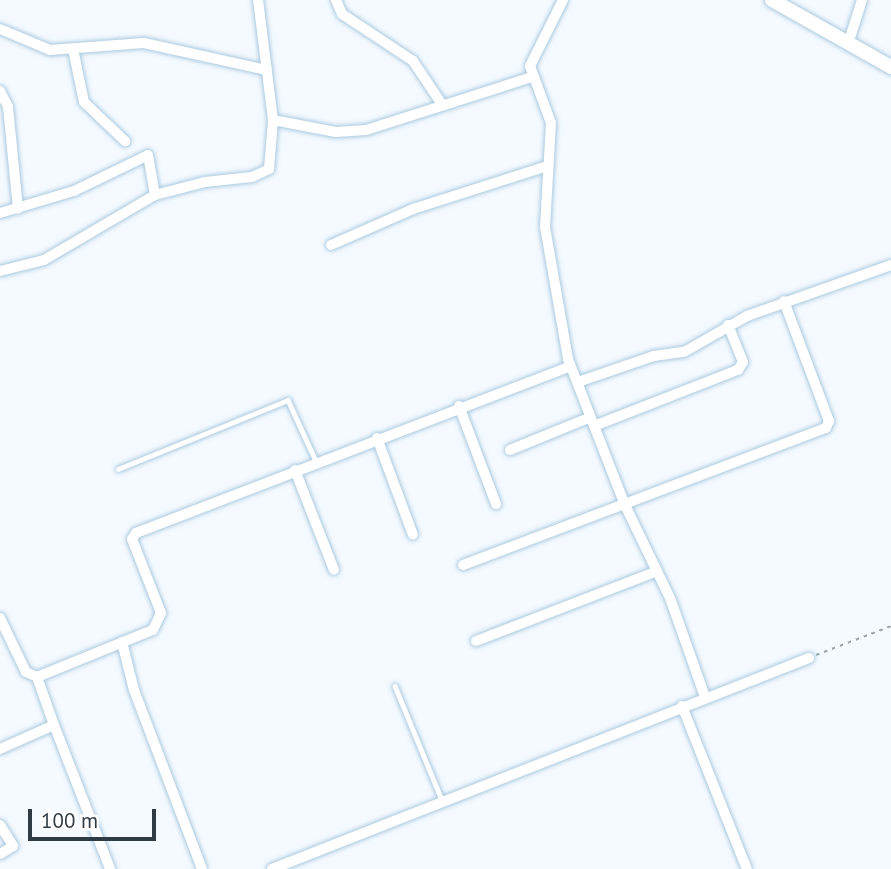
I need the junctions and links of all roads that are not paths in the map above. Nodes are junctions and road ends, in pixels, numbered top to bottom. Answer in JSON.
{"nodes":[{"id":1,"x":258,"y":0,"type":"edge"},
{"id":2,"x":336,"y":0,"type":"edge"},
{"id":3,"x":563,"y":0,"type":"edge"},
{"id":4,"x":772,"y":0,"type":"edge"},
{"id":5,"x":862,"y":0,"type":"edge"},
{"id":6,"x":0,"y":29,"type":"edge"},
{"id":7,"x":849,"y":41,"type":"junction"},
{"id":8,"x":73,"y":49,"type":"junction"},
{"id":9,"x":891,"y":66,"type":"edge"},
{"id":10,"x":267,"y":71,"type":"junction"},
{"id":11,"x":532,"y":77,"type":"junction"},
{"id":12,"x":0,"y":91,"type":"edge"},
{"id":13,"x":441,"y":103,"type":"junction"},
{"id":14,"x":273,"y":120,"type":"junction"},
{"id":15,"x":125,"y":141,"type":"dead end"},
{"id":16,"x":548,"y":166,"type":"junction"},
{"id":17,"x":155,"y":195,"type":"junction"},
{"id":18,"x":18,"y":209,"type":"junction"},
{"id":19,"x":0,"y":213,"type":"edge"},
{"id":20,"x":331,"y":244,"type":"dead end"},
{"id":21,"x":891,"y":265,"type":"edge"},
{"id":22,"x":0,"y":271,"type":"edge"},
{"id":23,"x":784,"y":301,"type":"junction"},
{"id":24,"x":729,"y":325,"type":"junction"},
{"id":25,"x":570,"y":366,"type":"junction"},
{"id":26,"x":578,"y":382,"type":"junction"},
{"id":27,"x":459,"y":406,"type":"junction"},
{"id":28,"x":593,"y":421,"type":"junction"},
{"id":29,"x":377,"y":438,"type":"junction"},
{"id":30,"x":510,"y":450,"type":"dead end"},
{"id":31,"x":316,"y":461,"type":"junction"},
{"id":32,"x":118,"y":469,"type":"dead end"},
{"id":33,"x":295,"y":470,"type":"junction"},
{"id":34,"x":624,"y":503,"type":"junction"},
{"id":35,"x":496,"y":504,"type":"dead end"},
{"id":36,"x":414,"y":535,"type":"dead end"},
{"id":37,"x":463,"y":565,"type":"dead end"},
{"id":38,"x":334,"y":570,"type":"dead end"},
{"id":39,"x":657,"y":571,"type":"junction"},
{"id":40,"x":0,"y":618,"type":"edge"},
{"id":41,"x":476,"y":641,"type":"dead end"},
{"id":42,"x":122,"y":642,"type":"junction"},
{"id":43,"x":809,"y":658,"type":"road end"},
{"id":44,"x":37,"y":677,"type":"junction"},
{"id":45,"x":396,"y":686,"type":"dead end"},
{"id":46,"x":705,"y":696,"type":"junction"},
{"id":47,"x":682,"y":706,"type":"junction"},
{"id":48,"x":54,"y":725,"type":"junction"},
{"id":49,"x":0,"y":749,"type":"edge"},
{"id":50,"x":443,"y":801,"type":"junction"},
{"id":51,"x":0,"y":825,"type":"edge"},
{"id":52,"x":0,"y":854,"type":"edge"},
{"id":53,"x":110,"y":869,"type":"edge"},
{"id":54,"x":202,"y":869,"type":"edge"},
{"id":55,"x":272,"y":869,"type":"edge"},
{"id":56,"x":747,"y":869,"type":"edge"}],
"edges":[{"from":1,"to":10,"type":"street"},
{"from":2,"to":13,"type":"street"},
{"from":3,"to":11,"type":"street"},
{"from":4,"to":7,"type":"street"},
{"from":5,"to":7,"type":"street"},
{"from":6,"to":8,"type":"street"},
{"from":7,"to":9,"type":"street"},
{"from":8,"to":10,"type":"street"},
{"from":8,"to":15,"type":"street"},
{"from":10,"to":14,"type":"street"},
{"from":11,"to":13,"type":"street"},
{"from":11,"to":16,"type":"street"},
{"from":12,"to":18,"type":"street"},
{"from":13,"to":14,"type":"street"},
{"from":14,"to":17,"type":"street"},
{"from":16,"to":20,"type":"street"},
{"from":16,"to":25,"type":"street"},
{"from":17,"to":18,"type":"street"},
{"from":17,"to":22,"type":"street"},
{"from":18,"to":19,"type":"street"},
{"from":21,"to":23,"type":"street"},
{"from":23,"to":24,"type":"street"},
{"from":23,"to":34,"type":"street"},
{"from":24,"to":26,"type":"street"},
{"from":24,"to":28,"type":"street"},
{"from":25,"to":26,"type":"street"},
{"from":25,"to":27,"type":"street"},
{"from":26,"to":28,"type":"street"},
{"from":27,"to":29,"type":"street"},
{"from":27,"to":35,"type":"street"},
{"from":28,"to":30,"type":"street"},
{"from":28,"to":34,"type":"street"},
{"from":29,"to":31,"type":"street"},
{"from":29,"to":36,"type":"street"},
{"from":31,"to":32,"type":"lane"},
{"from":31,"to":33,"type":"street"},
{"from":33,"to":38,"type":"street"},
{"from":33,"to":42,"type":"street"},
{"from":34,"to":37,"type":"street"},
{"from":34,"to":39,"type":"street"},
{"from":39,"to":41,"type":"street"},
{"from":39,"to":46,"type":"street"},
{"from":40,"to":44,"type":"street"},
{"from":42,"to":44,"type":"street"},
{"from":42,"to":54,"type":"street"},
{"from":43,"to":46,"type":"street"},
{"from":44,"to":48,"type":"street"},
{"from":45,"to":50,"type":"lane"},
{"from":46,"to":47,"type":"street"},
{"from":47,"to":50,"type":"street"},
{"from":47,"to":56,"type":"street"},
{"from":48,"to":49,"type":"street"},
{"from":48,"to":53,"type":"street"},
{"from":50,"to":55,"type":"street"},
{"from":51,"to":52,"type":"street"}]}
